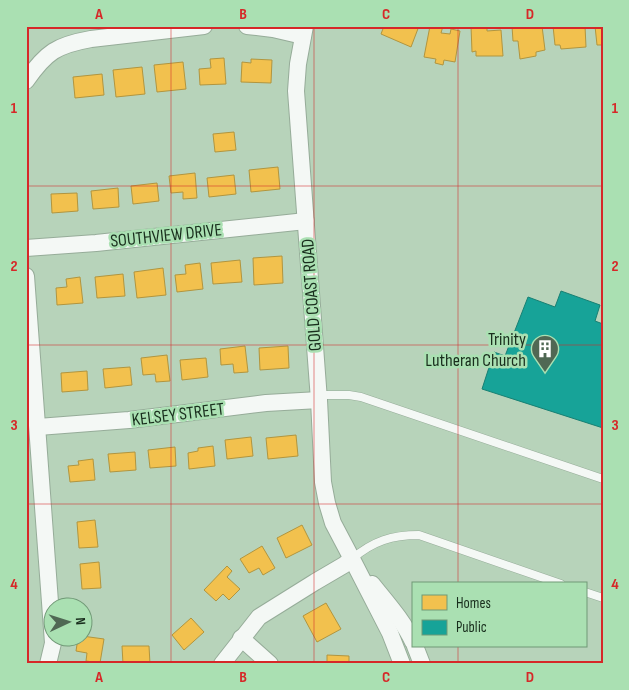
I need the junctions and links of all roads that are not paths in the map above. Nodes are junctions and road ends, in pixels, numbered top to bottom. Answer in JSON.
{"nodes":[{"id":1,"x":204,"y":26,"type":"edge"},
{"id":2,"x":247,"y":26,"type":"edge"},
{"id":3,"x":304,"y":31,"type":"edge"},
{"id":4,"x":26,"y":81,"type":"edge"},
{"id":5,"x":306,"y":221,"type":"junction"},
{"id":6,"x":26,"y":248,"type":"edge"},
{"id":7,"x":26,"y":276,"type":"edge"},
{"id":8,"x":318,"y":398,"type":"junction"},
{"id":9,"x":38,"y":427,"type":"junction"},
{"id":10,"x":603,"y":479,"type":"edge"},
{"id":11,"x":352,"y":558,"type":"junction"},
{"id":12,"x":554,"y":582,"type":"edge"},
{"id":13,"x":586,"y":592,"type":"edge"},
{"id":14,"x":603,"y":598,"type":"edge"},
{"id":15,"x":241,"y":638,"type":"junction"},
{"id":16,"x":412,"y":640,"type":"edge"},
{"id":17,"x":415,"y":648,"type":"edge"},
{"id":18,"x":48,"y":664,"type":"edge"},
{"id":19,"x":222,"y":664,"type":"edge"},
{"id":20,"x":270,"y":664,"type":"edge"},
{"id":21,"x":402,"y":664,"type":"edge"},
{"id":22,"x":422,"y":664,"type":"edge"}],
"edges":[{"from":1,"to":4,"type":"street"},
{"from":2,"to":3,"type":"street"},
{"from":3,"to":5,"type":"street","name":"GOLD COAST ROAD"},
{"from":5,"to":6,"type":"street","name":"SOUTHVIEW DRIVE"},
{"from":5,"to":8,"type":"street","name":"GOLD COAST ROAD"},
{"from":7,"to":9,"type":"street"},
{"from":8,"to":9,"type":"street","name":"KELSEY STREET"},
{"from":8,"to":10,"type":"lane"},
{"from":8,"to":11,"type":"street","name":"GOLD COAST ROAD"},
{"from":9,"to":18,"type":"street"},
{"from":11,"to":12,"type":"lane"},
{"from":11,"to":15,"type":"street"},
{"from":11,"to":16,"type":"street","name":"GOLD COAST ROAD"},
{"from":11,"to":21,"type":"street","name":"GOLD COAST ROAD"},
{"from":13,"to":14,"type":"lane"},
{"from":15,"to":19,"type":"street"},
{"from":15,"to":20,"type":"street"},
{"from":17,"to":22,"type":"street"}]}
